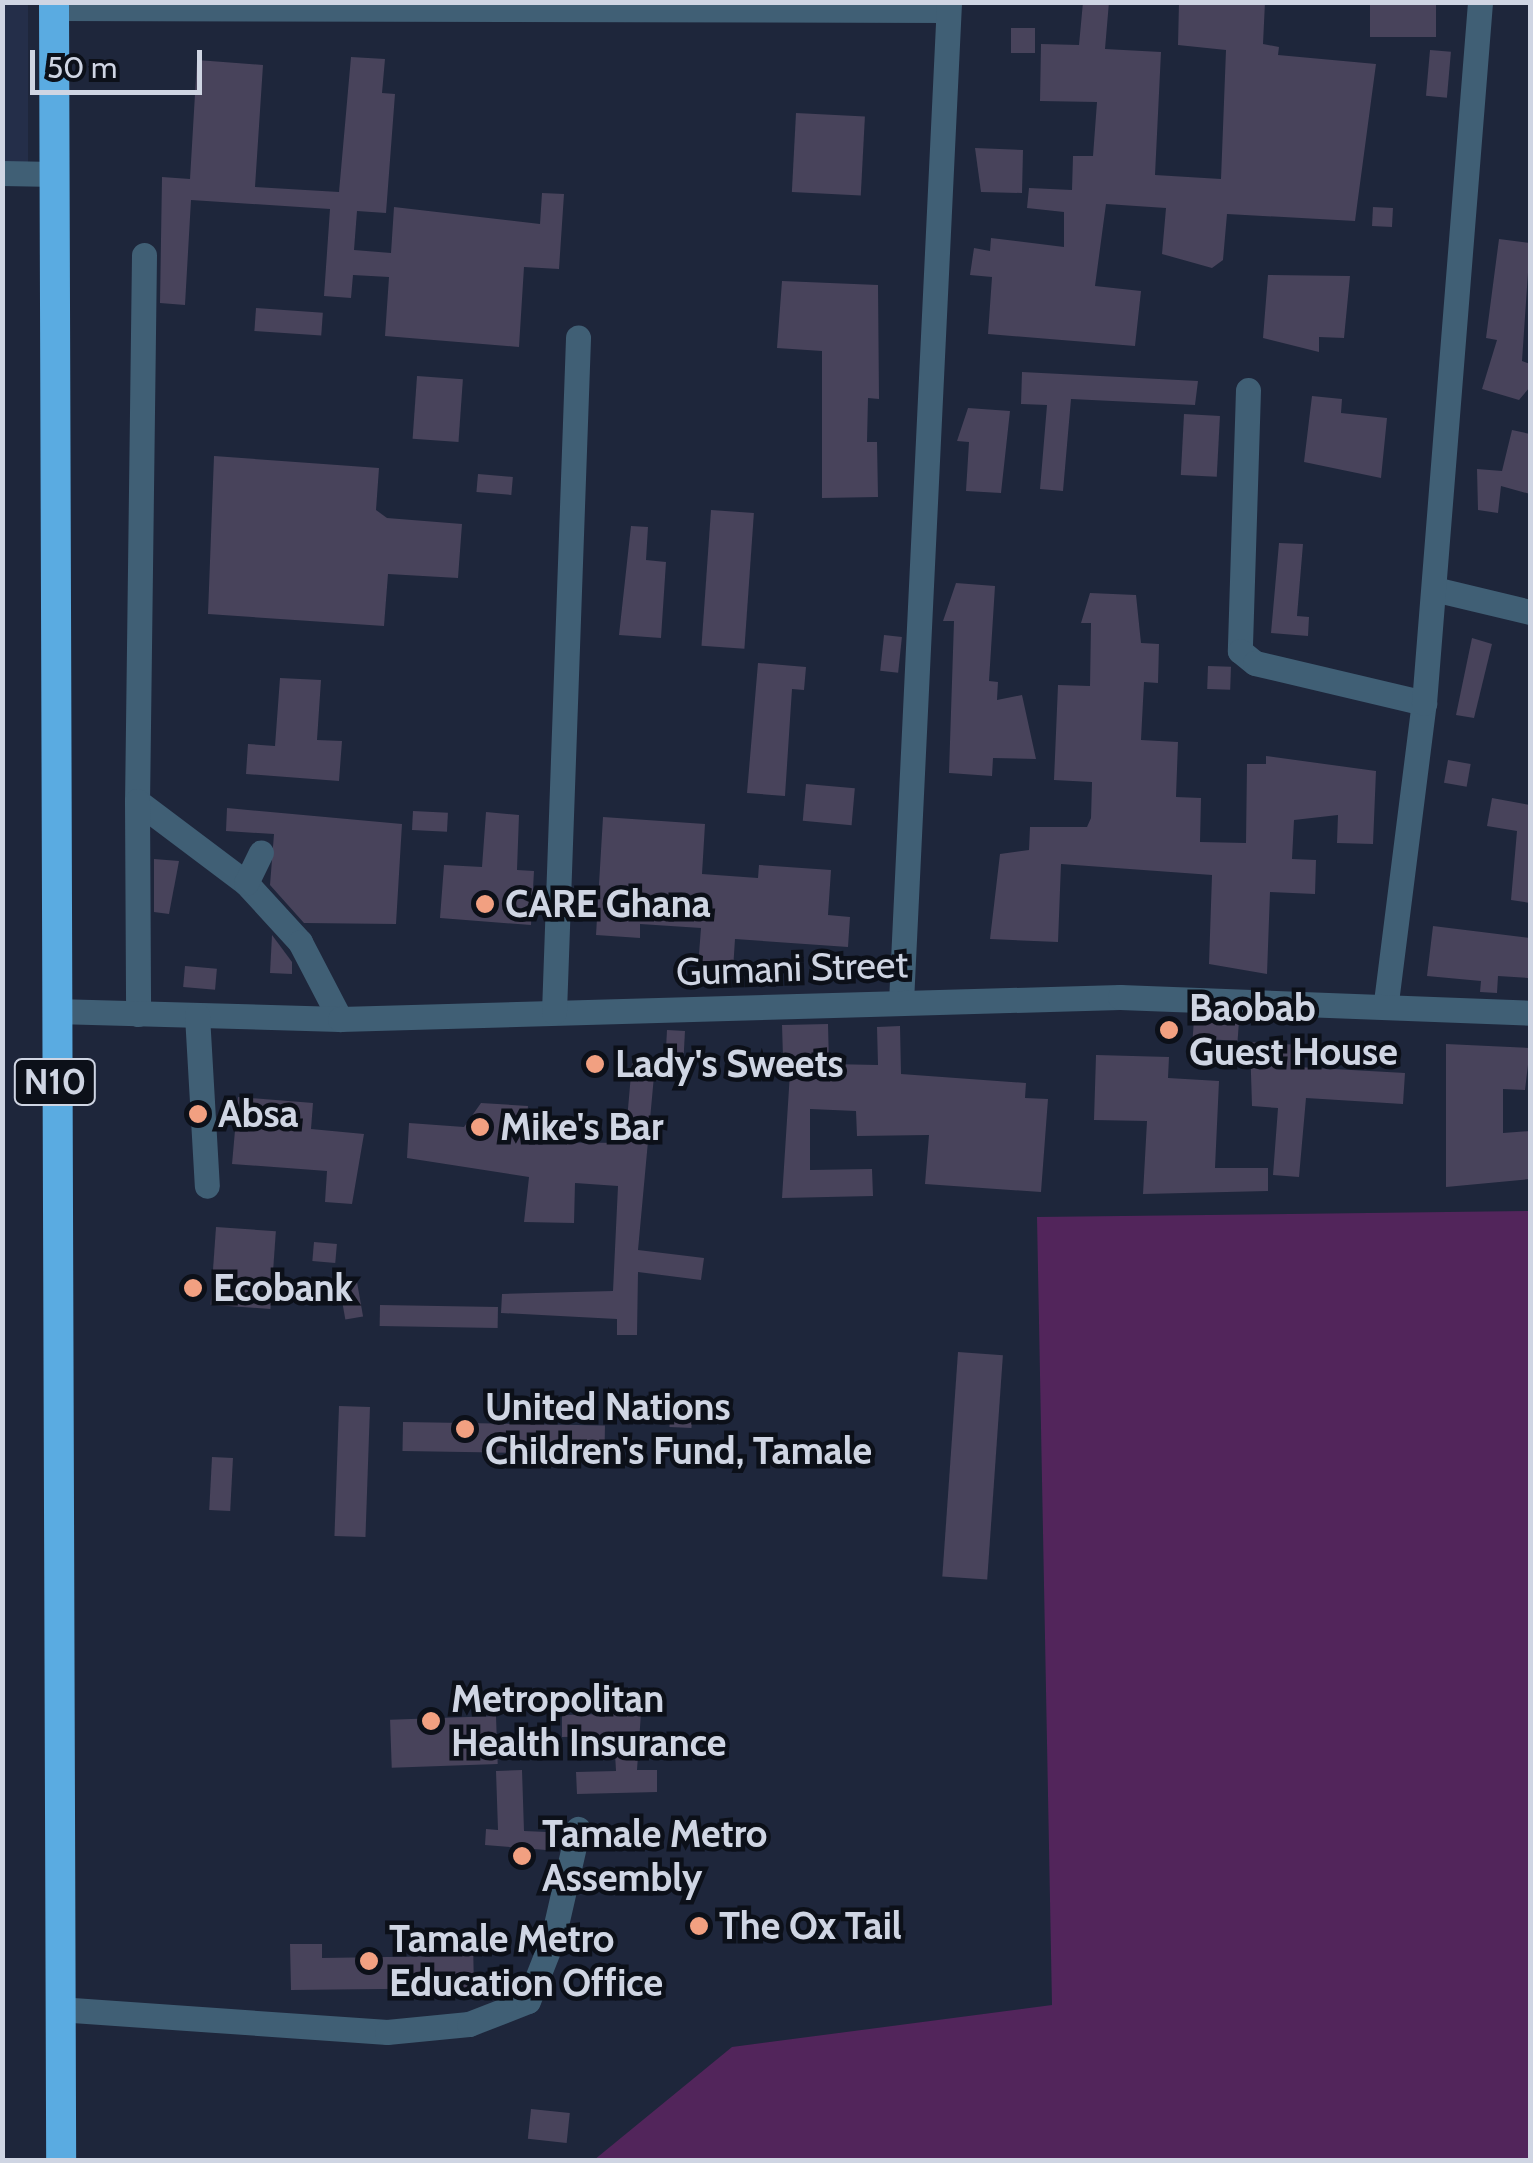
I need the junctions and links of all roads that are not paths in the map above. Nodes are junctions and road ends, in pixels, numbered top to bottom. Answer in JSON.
{"nodes":[{"id":1,"x":1480,"y":2,"type":"edge"},
{"id":2,"x":588,"y":4,"type":"edge"},
{"id":3,"x":54,"y":6,"type":"edge"},
{"id":4,"x":948,"y":6,"type":"edge"},
{"id":5,"x":153,"y":9,"type":"edge"},
{"id":6,"x":2,"y":173,"type":"edge"},
{"id":7,"x":54,"y":174,"type":"junction"},
{"id":8,"x":144,"y":254,"type":"dead end"},
{"id":9,"x":578,"y":338,"type":"dead end"},
{"id":10,"x":1248,"y":390,"type":"dead end"},
{"id":11,"x":1434,"y":589,"type":"junction"},
{"id":12,"x":1530,"y":612,"type":"edge"},
{"id":13,"x":1424,"y":703,"type":"junction"},
{"id":14,"x":136,"y":801,"type":"junction"},
{"id":15,"x":260,"y":852,"type":"dead end"},
{"id":16,"x":246,"y":883,"type":"junction"},
{"id":17,"x":901,"y":1002,"type":"junction"},
{"id":18,"x":1386,"y":1002,"type":"junction"},
{"id":19,"x":55,"y":1011,"type":"junction"},
{"id":20,"x":554,"y":1012,"type":"junction"},
{"id":21,"x":1530,"y":1013,"type":"edge"},
{"id":22,"x":138,"y":1014,"type":"junction"},
{"id":23,"x":197,"y":1015,"type":"junction"},
{"id":24,"x":340,"y":1019,"type":"junction"},
{"id":25,"x":207,"y":1186,"type":"dead end"},
{"id":26,"x":578,"y":1829,"type":"dead end"},
{"id":27,"x":58,"y":2009,"type":"junction"},
{"id":28,"x":61,"y":2160,"type":"edge"}],
"edges":[{"from":1,"to":11,"type":"street"},
{"from":2,"to":4,"type":"street"},
{"from":2,"to":5,"type":"street"},
{"from":3,"to":5,"type":"street"},
{"from":3,"to":7,"type":"highway","number":"N10"},
{"from":4,"to":17,"type":"street"},
{"from":6,"to":7,"type":"street"},
{"from":7,"to":19,"type":"highway","number":"N10"},
{"from":8,"to":14,"type":"street"},
{"from":9,"to":20,"type":"street"},
{"from":10,"to":13,"type":"street"},
{"from":11,"to":12,"type":"street"},
{"from":11,"to":13,"type":"street"},
{"from":13,"to":18,"type":"street"},
{"from":14,"to":16,"type":"street"},
{"from":14,"to":22,"type":"street"},
{"from":15,"to":16,"type":"street"},
{"from":16,"to":24,"type":"street"},
{"from":17,"to":18,"type":"street","name":"Gumani Street"},
{"from":17,"to":20,"type":"street","name":"Gumani Street"},
{"from":18,"to":21,"type":"street","name":"Gumani Street"},
{"from":19,"to":22,"type":"street","name":"Gumani Street"},
{"from":19,"to":27,"type":"highway","number":"N10"},
{"from":20,"to":24,"type":"street","name":"Gumani Street"},
{"from":22,"to":23,"type":"street","name":"Gumani Street"},
{"from":23,"to":24,"type":"street","name":"Gumani Street"},
{"from":23,"to":25,"type":"street"},
{"from":26,"to":27,"type":"street"},
{"from":27,"to":28,"type":"highway","number":"N10"}]}
